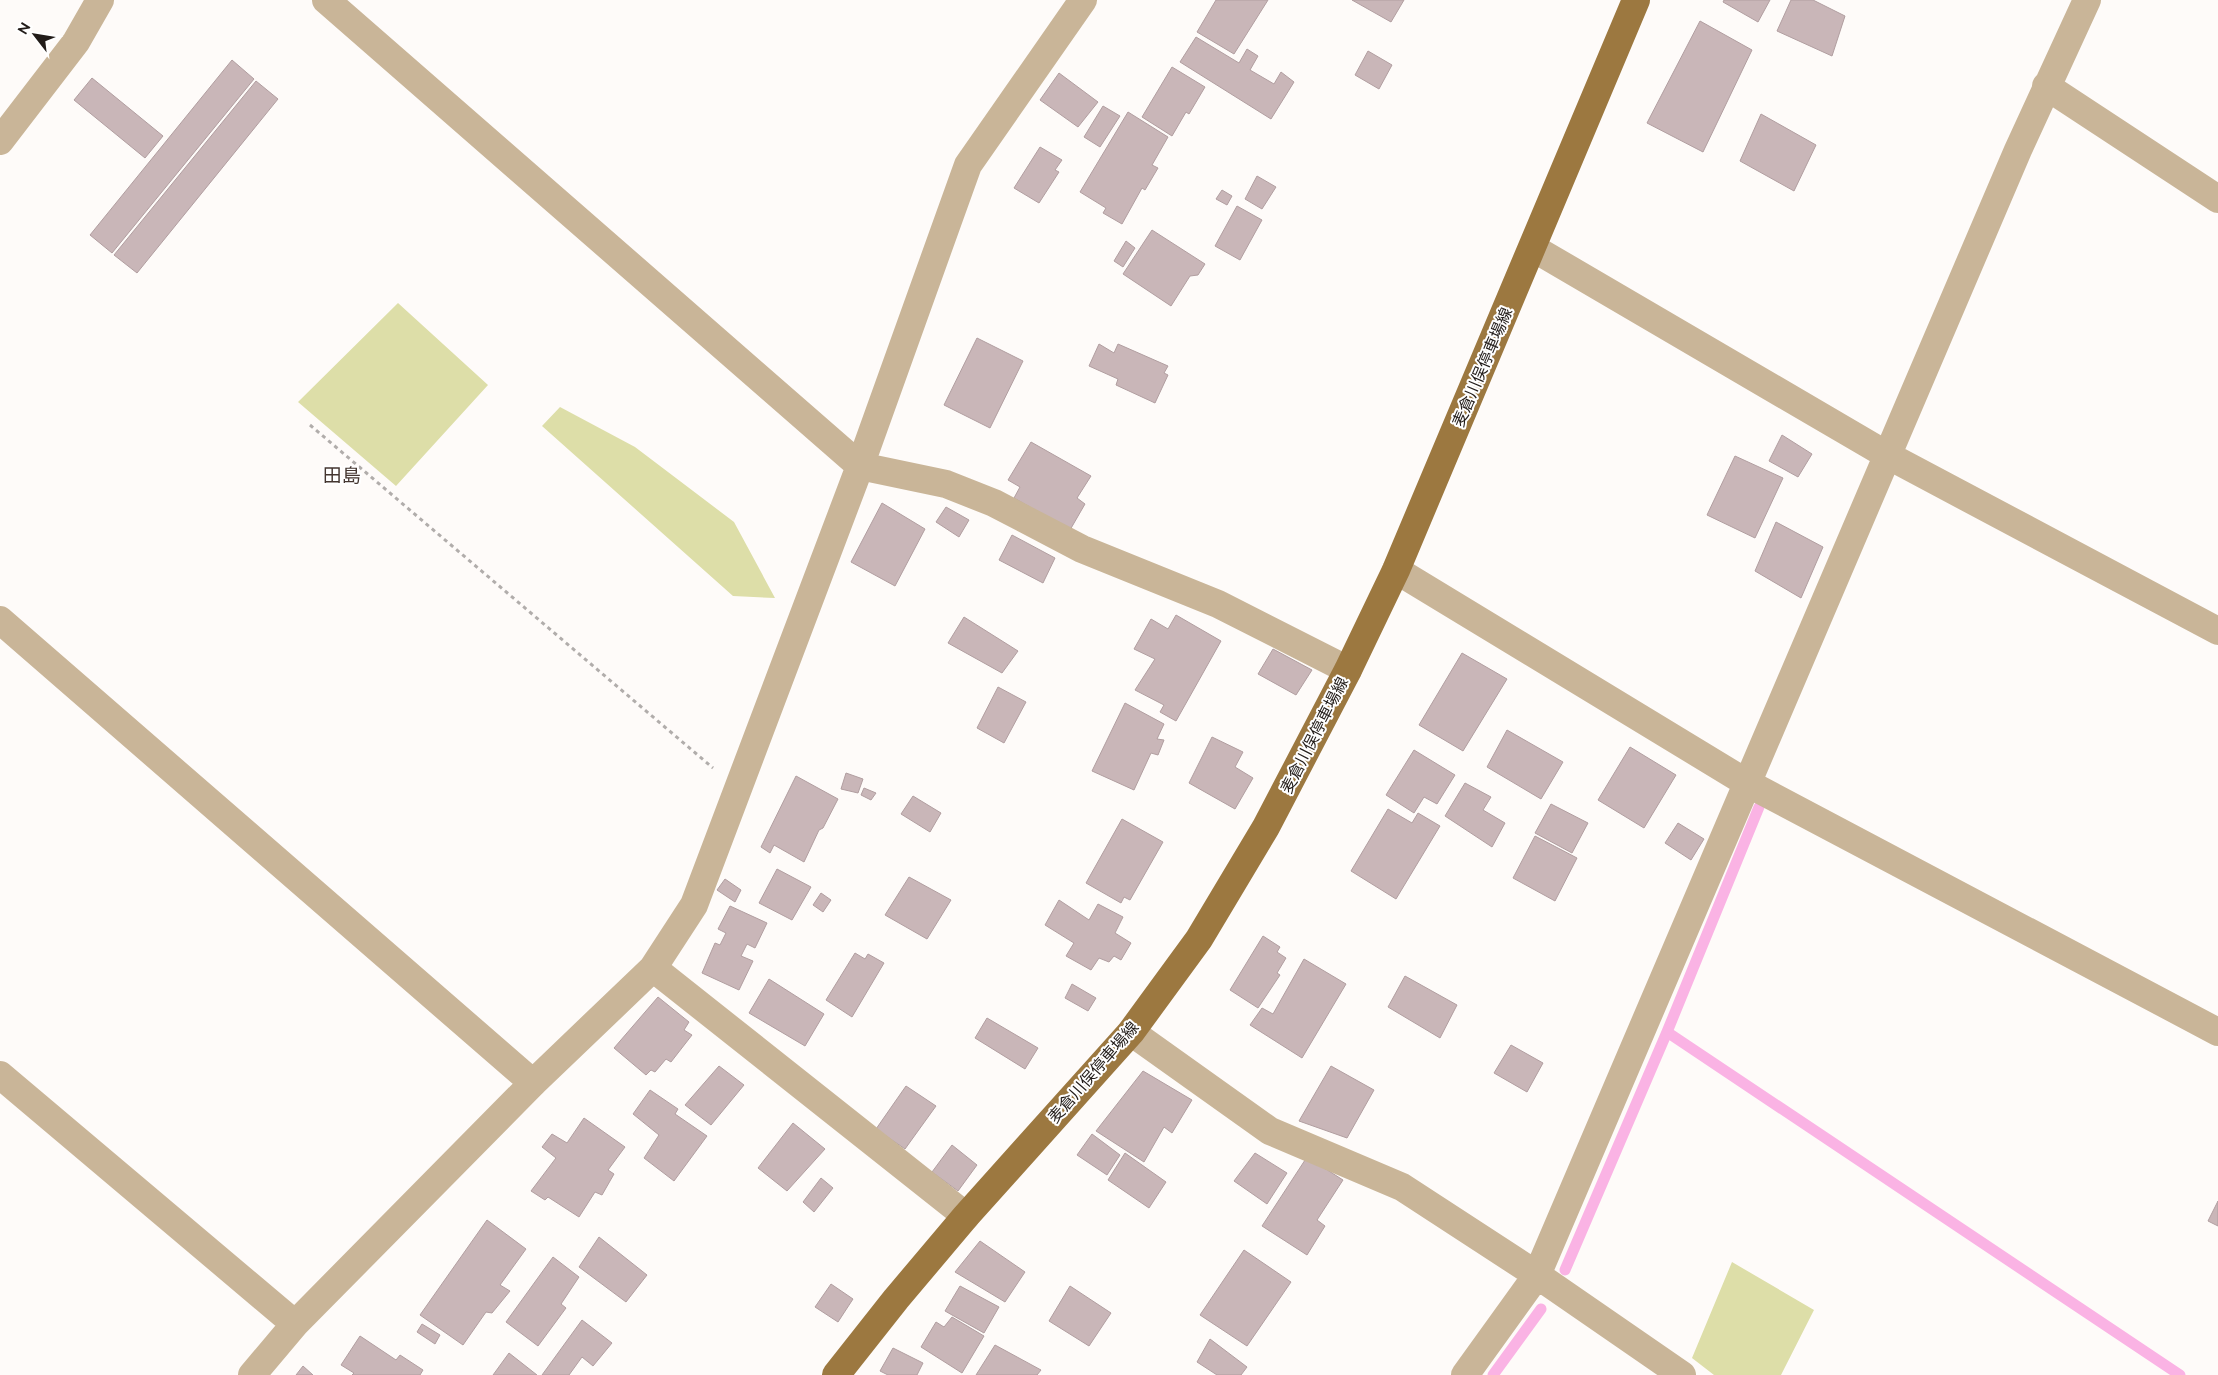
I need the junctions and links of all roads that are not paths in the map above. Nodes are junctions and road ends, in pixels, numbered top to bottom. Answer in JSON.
{"nodes":[{"id":1,"x":100,"y":0,"type":"edge"},
{"id":2,"x":326,"y":0,"type":"edge"},
{"id":3,"x":1083,"y":0,"type":"edge"},
{"id":4,"x":1636,"y":0,"type":"edge"},
{"id":5,"x":2087,"y":0,"type":"edge"},
{"id":6,"x":2046,"y":86,"type":"junction"},
{"id":7,"x":0,"y":141,"type":"edge"},
{"id":8,"x":2218,"y":200,"type":"edge"},
{"id":9,"x":1533,"y":248,"type":"junction"},
{"id":10,"x":1887,"y":455,"type":"junction"},
{"id":11,"x":860,"y":466,"type":"junction"},
{"id":12,"x":1396,"y":570,"type":"junction"},
{"id":13,"x":0,"y":620,"type":"edge"},
{"id":14,"x":2218,"y":632,"type":"edge"},
{"id":15,"x":1348,"y":670,"type":"junction"},
{"id":16,"x":1747,"y":783,"type":"junction"},
{"id":17,"x":653,"y":968,"type":"junction"},
{"id":18,"x":1131,"y":1032,"type":"junction"},
{"id":19,"x":2218,"y":1032,"type":"edge"},
{"id":20,"x":0,"y":1075,"type":"edge"},
{"id":21,"x":533,"y":1083,"type":"junction"},
{"id":22,"x":966,"y":1216,"type":"junction"},
{"id":23,"x":1537,"y":1275,"type":"junction"},
{"id":24,"x":295,"y":1324,"type":"junction"},
{"id":25,"x":252,"y":1375,"type":"edge"},
{"id":26,"x":836,"y":1375,"type":"edge"},
{"id":27,"x":1464,"y":1375,"type":"edge"},
{"id":28,"x":1682,"y":1375,"type":"edge"}],
"edges":[{"from":1,"to":7,"type":"street"},
{"from":2,"to":11,"type":"street"},
{"from":3,"to":11,"type":"street"},
{"from":4,"to":9,"type":"main road","name":"麦倉川俣停車場線"},
{"from":5,"to":6,"type":"street"},
{"from":6,"to":8,"type":"street"},
{"from":6,"to":10,"type":"street"},
{"from":9,"to":10,"type":"street"},
{"from":9,"to":12,"type":"main road","name":"麦倉川俣停車場線"},
{"from":10,"to":14,"type":"street"},
{"from":10,"to":16,"type":"street"},
{"from":11,"to":15,"type":"street"},
{"from":11,"to":17,"type":"street"},
{"from":12,"to":15,"type":"main road","name":"麦倉川俣停車場線"},
{"from":12,"to":16,"type":"street"},
{"from":13,"to":21,"type":"street"},
{"from":15,"to":18,"type":"main road","name":"麦倉川俣停車場線"},
{"from":16,"to":19,"type":"street"},
{"from":16,"to":23,"type":"street"},
{"from":17,"to":21,"type":"street"},
{"from":17,"to":22,"type":"street"},
{"from":18,"to":22,"type":"main road","name":"麦倉川俣停車場線"},
{"from":18,"to":23,"type":"street"},
{"from":20,"to":24,"type":"street"},
{"from":21,"to":24,"type":"street"},
{"from":22,"to":26,"type":"main road","name":"麦倉川俣停車場線"},
{"from":23,"to":27,"type":"street"},
{"from":23,"to":28,"type":"street"},
{"from":24,"to":25,"type":"street"}]}
